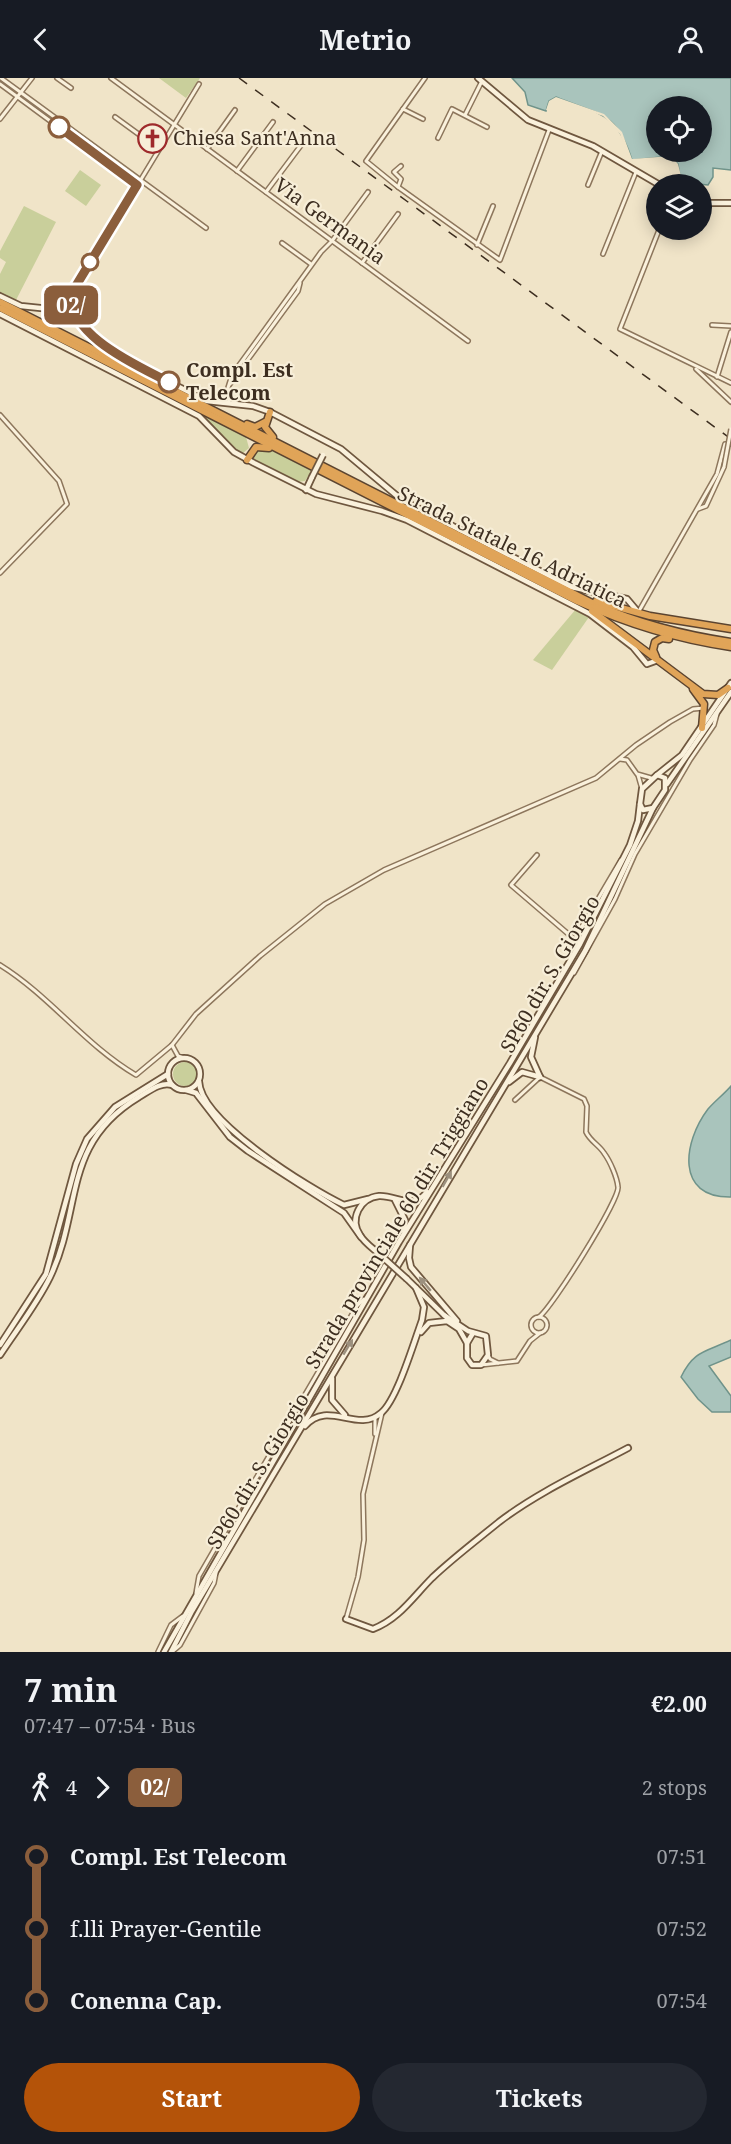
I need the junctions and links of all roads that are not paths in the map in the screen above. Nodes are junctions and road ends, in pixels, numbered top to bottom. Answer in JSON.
{"nodes":[{"id":1,"x":1,"y":78,"type":"edge"},
{"id":2,"x":32,"y":78,"type":"edge"},
{"id":3,"x":57,"y":78,"type":"edge"},
{"id":4,"x":111,"y":78,"type":"edge"},
{"id":5,"x":425,"y":78,"type":"edge"},
{"id":6,"x":480,"y":80,"type":"edge"},
{"id":7,"x":0,"y":84,"type":"edge"},
{"id":8,"x":199,"y":84,"type":"dead end"},
{"id":9,"x":71,"y":88,"type":"dead end"},
{"id":10,"x":21,"y":93,"type":"junction"},
{"id":11,"x":17,"y":96,"type":"junction"},
{"id":12,"x":403,"y":109,"type":"junction"},
{"id":13,"x":236,"y":110,"type":"dead end"},
{"id":14,"x":464,"y":115,"type":"junction"},
{"id":15,"x":115,"y":117,"type":"dead end"},
{"id":16,"x":0,"y":118,"type":"edge"},
{"id":17,"x":423,"y":119,"type":"dead end"},
{"id":18,"x":273,"y":122,"type":"dead end"},
{"id":19,"x":174,"y":125,"type":"junction"},
{"id":20,"x":487,"y":127,"type":"dead end"},
{"id":21,"x":549,"y":130,"type":"junction"},
{"id":22,"x":78,"y":134,"type":"junction"},
{"id":23,"x":83,"y":138,"type":"junction"},
{"id":24,"x":438,"y":138,"type":"dead end"},
{"id":25,"x":75,"y":139,"type":"junction"},
{"id":26,"x":80,"y":142,"type":"junction"},
{"id":27,"x":302,"y":144,"type":"dead end"},
{"id":28,"x":159,"y":149,"type":"junction"},
{"id":29,"x":207,"y":149,"type":"junction"},
{"id":30,"x":602,"y":152,"type":"junction"},
{"id":31,"x":401,"y":166,"type":"dead end"},
{"id":32,"x":237,"y":171,"type":"junction"},
{"id":33,"x":636,"y":172,"type":"junction"},
{"id":34,"x":646,"y":177,"type":"edge"},
{"id":35,"x":140,"y":180,"type":"junction"},
{"id":36,"x":137,"y":185,"type":"junction"},
{"id":37,"x":588,"y":185,"type":"dead end"},
{"id":38,"x":398,"y":187,"type":"junction"},
{"id":39,"x":266,"y":192,"type":"junction"},
{"id":40,"x":368,"y":192,"type":"dead end"},
{"id":41,"x":731,"y":202,"type":"edge"},
{"id":42,"x":712,"y":203,"type":"edge"},
{"id":43,"x":493,"y":206,"type":"dead end"},
{"id":44,"x":398,"y":214,"type":"dead end"},
{"id":45,"x":206,"y":228,"type":"dead end"},
{"id":46,"x":655,"y":240,"type":"edge"},
{"id":47,"x":332,"y":241,"type":"junction"},
{"id":48,"x":282,"y":243,"type":"dead end"},
{"id":49,"x":477,"y":245,"type":"junction"},
{"id":50,"x":603,"y":254,"type":"dead end"},
{"id":51,"x":362,"y":263,"type":"junction"},
{"id":52,"x":311,"y":264,"type":"junction"},
{"id":53,"x":74,"y":289,"type":"junction"},
{"id":54,"x":0,"y":296,"type":"edge"},
{"id":55,"x":0,"y":302,"type":"edge"},
{"id":56,"x":0,"y":308,"type":"edge"},
{"id":57,"x":72,"y":308,"type":"junction"},
{"id":58,"x":64,"y":311,"type":"junction"},
{"id":59,"x":0,"y":314,"type":"edge"},
{"id":60,"x":712,"y":325,"type":"dead end"},
{"id":61,"x":731,"y":326,"type":"edge"},
{"id":62,"x":86,"y":327,"type":"junction"},
{"id":63,"x":731,"y":332,"type":"edge"},
{"id":64,"x":468,"y":340,"type":"dead end"},
{"id":65,"x":695,"y":368,"type":"junction"},
{"id":66,"x":717,"y":377,"type":"junction"},
{"id":67,"x":731,"y":383,"type":"edge"},
{"id":68,"x":731,"y":402,"type":"edge"},
{"id":69,"x":230,"y":404,"type":"junction"},
{"id":70,"x":270,"y":412,"type":"junction"},
{"id":71,"x":214,"y":413,"type":"junction"},
{"id":72,"x":0,"y":415,"type":"edge"},
{"id":73,"x":265,"y":422,"type":"junction"},
{"id":74,"x":731,"y":429,"type":"edge"},
{"id":75,"x":329,"y":443,"type":"junction"},
{"id":76,"x":731,"y":444,"type":"edge"},
{"id":77,"x":251,"y":451,"type":"junction"},
{"id":78,"x":247,"y":460,"type":"junction"},
{"id":79,"x":309,"y":462,"type":"junction"},
{"id":80,"x":306,"y":490,"type":"junction"},
{"id":81,"x":698,"y":509,"type":"junction"},
{"id":82,"x":0,"y":573,"type":"edge"},
{"id":83,"x":578,"y":598,"type":"junction"},
{"id":84,"x":638,"y":612,"type":"junction"},
{"id":85,"x":663,"y":618,"type":"junction"},
{"id":86,"x":679,"y":621,"type":"junction"},
{"id":87,"x":671,"y":628,"type":"junction"},
{"id":88,"x":731,"y":629,"type":"edge"},
{"id":89,"x":683,"y":640,"type":"junction"},
{"id":90,"x":731,"y":642,"type":"edge"},
{"id":91,"x":731,"y":647,"type":"edge"},
{"id":92,"x":658,"y":660,"type":"junction"},
{"id":93,"x":691,"y":686,"type":"junction"},
{"id":94,"x":730,"y":688,"type":"edge"},
{"id":95,"x":704,"y":708,"type":"junction"},
{"id":96,"x":718,"y":712,"type":"junction"},
{"id":97,"x":702,"y":728,"type":"junction"},
{"id":98,"x":628,"y":752,"type":"junction"},
{"id":99,"x":618,"y":759,"type":"junction"},
{"id":100,"x":627,"y":760,"type":"junction"},
{"id":101,"x":637,"y":774,"type":"junction"},
{"id":102,"x":654,"y":776,"type":"junction"},
{"id":103,"x":667,"y":784,"type":"junction"},
{"id":104,"x":642,"y":789,"type":"junction"},
{"id":105,"x":663,"y":800,"type":"junction"},
{"id":106,"x":640,"y":804,"type":"junction"},
{"id":107,"x":653,"y":808,"type":"junction"},
{"id":108,"x":537,"y":855,"type":"dead end"},
{"id":109,"x":625,"y":856,"type":"junction"},
{"id":110,"x":574,"y":940,"type":"junction"},
{"id":111,"x":580,"y":944,"type":"junction"},
{"id":112,"x":0,"y":965,"type":"edge"},
{"id":113,"x":568,"y":978,"type":"junction"},
{"id":114,"x":546,"y":1014,"type":"junction"},
{"id":115,"x":172,"y":1045,"type":"junction"},
{"id":116,"x":177,"y":1054,"type":"junction"},
{"id":117,"x":184,"y":1058,"type":"junction"},
{"id":118,"x":176,"y":1061,"type":"junction"},
{"id":119,"x":168,"y":1074,"type":"junction"},
{"id":120,"x":540,"y":1077,"type":"junction"},
{"id":121,"x":199,"y":1081,"type":"junction"},
{"id":122,"x":172,"y":1084,"type":"junction"},
{"id":123,"x":186,"y":1090,"type":"junction"},
{"id":124,"x":515,"y":1100,"type":"dead end"},
{"id":125,"x":489,"y":1108,"type":"junction"},
{"id":126,"x":451,"y":1158,"type":"junction"},
{"id":127,"x":368,"y":1199,"type":"junction"},
{"id":128,"x":395,"y":1200,"type":"junction"},
{"id":129,"x":415,"y":1234,"type":"junction"},
{"id":130,"x":361,"y":1237,"type":"junction"},
{"id":131,"x":399,"y":1242,"type":"junction"},
{"id":132,"x":416,"y":1288,"type":"junction"},
{"id":133,"x":549,"y":1309,"type":"junction"},
{"id":134,"x":444,"y":1315,"type":"junction"},
{"id":135,"x":539,"y":1317,"type":"junction"},
{"id":136,"x":547,"y":1323,"type":"junction"},
{"id":137,"x":453,"y":1324,"type":"junction"},
{"id":138,"x":462,"y":1328,"type":"junction"},
{"id":139,"x":532,"y":1329,"type":"junction"},
{"id":140,"x":473,"y":1333,"type":"junction"},
{"id":141,"x":540,"y":1333,"type":"junction"},
{"id":142,"x":530,"y":1341,"type":"junction"},
{"id":143,"x":467,"y":1343,"type":"junction"},
{"id":144,"x":414,"y":1344,"type":"junction"},
{"id":145,"x":0,"y":1345,"type":"edge"},
{"id":146,"x":0,"y":1354,"type":"edge"},
{"id":147,"x":488,"y":1355,"type":"junction"},
{"id":148,"x":500,"y":1363,"type":"junction"},
{"id":149,"x":481,"y":1365,"type":"junction"},
{"id":150,"x":334,"y":1370,"type":"junction"},
{"id":151,"x":383,"y":1412,"type":"junction"},
{"id":152,"x":347,"y":1417,"type":"junction"},
{"id":153,"x":375,"y":1418,"type":"junction"},
{"id":154,"x":365,"y":1421,"type":"junction"},
{"id":155,"x":379,"y":1425,"type":"junction"},
{"id":156,"x":374,"y":1427,"type":"junction"},
{"id":157,"x":376,"y":1436,"type":"junction"},
{"id":158,"x":295,"y":1437,"type":"junction"},
{"id":159,"x":628,"y":1449,"type":"dead end"},
{"id":160,"x":183,"y":1616,"type":"junction"},
{"id":161,"x":346,"y":1619,"type":"joint"},
{"id":162,"x":158,"y":1652,"type":"edge"},
{"id":163,"x":164,"y":1652,"type":"edge"},
{"id":164,"x":172,"y":1652,"type":"edge"}],
"edges":[{"from":1,"to":10,"type":"street"},
{"from":2,"to":10,"type":"street"},
{"from":3,"to":9,"type":"street"},
{"from":4,"to":19,"type":"street","name":"Via Germania"},
{"from":5,"to":12,"type":"street"},
{"from":6,"to":14,"type":"street"},
{"from":6,"to":21,"type":"main road"},
{"from":7,"to":11,"type":"street"},
{"from":8,"to":19,"type":"street"},
{"from":10,"to":11,"type":"street"},
{"from":10,"to":22,"type":"street"},
{"from":11,"to":16,"type":"street"},
{"from":11,"to":25,"type":"street"},
{"from":12,"to":17,"type":"street"},
{"from":12,"to":38,"type":"street"},
{"from":13,"to":29,"type":"street"},
{"from":14,"to":20,"type":"street"},
{"from":14,"to":24,"type":"street"},
{"from":15,"to":28,"type":"street"},
{"from":18,"to":32,"type":"street"},
{"from":19,"to":28,"type":"street"},
{"from":19,"to":29,"type":"street","name":"Via Germania"},
{"from":21,"to":30,"type":"main road"},
{"from":21,"to":49,"type":"street"},
{"from":22,"to":23,"type":"street"},
{"from":22,"to":25,"type":"street"},
{"from":23,"to":26,"type":"street"},
{"from":23,"to":35,"type":"street"},
{"from":25,"to":26,"type":"street"},
{"from":26,"to":36,"type":"street"},
{"from":27,"to":39,"type":"street"},
{"from":28,"to":35,"type":"street"},
{"from":29,"to":32,"type":"street","name":"Via Germania"},
{"from":30,"to":33,"type":"main road"},
{"from":30,"to":37,"type":"street"},
{"from":31,"to":38,"type":"street"},
{"from":32,"to":39,"type":"street","name":"Via Germania"},
{"from":33,"to":34,"type":"main road"},
{"from":33,"to":50,"type":"street"},
{"from":35,"to":36,"type":"street"},
{"from":35,"to":45,"type":"street"},
{"from":36,"to":53,"type":"street"},
{"from":38,"to":49,"type":"street"},
{"from":39,"to":47,"type":"street","name":"Via Germania"},
{"from":40,"to":47,"type":"street"},
{"from":41,"to":42,"type":"main road"},
{"from":43,"to":49,"type":"street"},
{"from":44,"to":51,"type":"street"},
{"from":46,"to":65,"type":"street"},
{"from":47,"to":51,"type":"street","name":"Via Germania"},
{"from":47,"to":52,"type":"street"},
{"from":48,"to":52,"type":"street"},
{"from":51,"to":64,"type":"street","name":"Via Germania"},
{"from":52,"to":69,"type":"street"},
{"from":53,"to":57,"type":"street"},
{"from":53,"to":58,"type":"street"},
{"from":54,"to":58,"type":"main road"},
{"from":55,"to":71,"type":"highway"},
{"from":56,"to":71,"type":"highway"},
{"from":57,"to":58,"type":"main road"},
{"from":57,"to":58,"type":"main road"},
{"from":57,"to":62,"type":"main road"},
{"from":58,"to":62,"type":"main road"},
{"from":59,"to":78,"type":"main road"},
{"from":60,"to":61,"type":"street"},
{"from":62,"to":69,"type":"main road"},
{"from":63,"to":66,"type":"street"},
{"from":65,"to":66,"type":"street"},
{"from":65,"to":68,"type":"street"},
{"from":66,"to":67,"type":"street"},
{"from":69,"to":70,"type":"main road"},
{"from":70,"to":73,"type":"highway"},
{"from":70,"to":75,"type":"main road"},
{"from":71,"to":73,"type":"highway"},
{"from":71,"to":77,"type":"highway"},
{"from":71,"to":79,"type":"highway"},
{"from":72,"to":82,"type":"street"},
{"from":73,"to":79,"type":"highway"},
{"from":74,"to":81,"type":"street","bridge":true},
{"from":75,"to":80,"type":"main road","bridge":true},
{"from":75,"to":84,"type":"main road"},
{"from":76,"to":81,"type":"street"},
{"from":77,"to":78,"type":"highway"},
{"from":77,"to":79,"type":"highway"},
{"from":78,"to":80,"type":"main road"},
{"from":79,"to":83,"type":"highway","name":"Strada Statale 16 Adriatica"},
{"from":80,"to":92,"type":"main road"},
{"from":81,"to":84,"type":"street"},
{"from":83,"to":84,"type":"highway"},
{"from":83,"to":87,"type":"highway","name":"Strada Statale 16 Adriatica"},
{"from":83,"to":89,"type":"highway","name":"Strada Statale 16 Adriatica"},
{"from":83,"to":92,"type":"highway"},
{"from":84,"to":85,"type":"highway"},
{"from":85,"to":86,"type":"highway"},
{"from":85,"to":87,"type":"highway"},
{"from":86,"to":87,"type":"highway"},
{"from":86,"to":88,"type":"highway"},
{"from":87,"to":90,"type":"highway","name":"Strada Statale 16 Adriatica"},
{"from":89,"to":91,"type":"highway","name":"Strada Statale 16 Adriatica"},
{"from":89,"to":92,"type":"highway"},
{"from":92,"to":93,"type":"highway"},
{"from":93,"to":94,"type":"highway"},
{"from":93,"to":95,"type":"highway"},
{"from":94,"to":96,"type":"main road"},
{"from":94,"to":97,"type":"main road"},
{"from":95,"to":97,"type":"highway"},
{"from":95,"to":98,"type":"street"},
{"from":96,"to":103,"type":"main road"},
{"from":96,"to":105,"type":"street"},
{"from":97,"to":102,"type":"main road"},
{"from":98,"to":99,"type":"street"},
{"from":98,"to":100,"type":"street"},
{"from":99,"to":100,"type":"street"},
{"from":99,"to":115,"type":"street"},
{"from":100,"to":101,"type":"street"},
{"from":101,"to":102,"type":"street"},
{"from":101,"to":104,"type":"street"},
{"from":102,"to":103,"type":"main road"},
{"from":102,"to":104,"type":"main road"},
{"from":103,"to":105,"type":"main road","name":"SP60 dir. S. Giorgio"},
{"from":104,"to":106,"type":"main road","name":"Strada provinciale 60 dir. Triggiano"},
{"from":105,"to":107,"type":"main road","name":"SP60 dir. S. Giorgio"},
{"from":105,"to":113,"type":"street"},
{"from":106,"to":107,"type":"main road"},
{"from":106,"to":109,"type":"main road","name":"Strada provinciale 60 dir. Triggiano"},
{"from":107,"to":113,"type":"main road","name":"SP60 dir. S. Giorgio"},
{"from":108,"to":110,"type":"street"},
{"from":109,"to":110,"type":"street"},
{"from":109,"to":111,"type":"main road","name":"Strada provinciale 60 dir. Triggiano"},
{"from":110,"to":111,"type":"street"},
{"from":111,"to":126,"type":"main road","name":"Strada provinciale 60 dir. Triggiano"},
{"from":112,"to":115,"type":"street"},
{"from":113,"to":114,"type":"main road","name":"SP60 dir. S. Giorgio"},
{"from":114,"to":120,"type":"main road"},
{"from":114,"to":125,"type":"main road","name":"SP60 dir. S. Giorgio"},
{"from":115,"to":116,"type":"street"},
{"from":116,"to":117,"type":"street"},
{"from":116,"to":118,"type":"street"},
{"from":117,"to":118,"type":"main road"},
{"from":117,"to":121,"type":"main road"},
{"from":118,"to":119,"type":"main road"},
{"from":119,"to":122,"type":"main road"},
{"from":119,"to":145,"type":"main road"},
{"from":120,"to":124,"type":"street"},
{"from":120,"to":125,"type":"main road"},
{"from":120,"to":133,"type":"street"},
{"from":121,"to":123,"type":"main road"},
{"from":121,"to":127,"type":"main road"},
{"from":122,"to":123,"type":"main road"},
{"from":122,"to":146,"type":"main road"},
{"from":123,"to":130,"type":"main road"},
{"from":129,"to":125,"type":"main road","name":"SP60 dir. S. Giorgio","one_way":true},
{"from":126,"to":128,"type":"main road"},
{"from":126,"to":131,"type":"main road","name":"Strada provinciale 60 dir. Triggiano"},
{"from":127,"to":128,"type":"main road"},
{"from":127,"to":130,"type":"main road"},
{"from":128,"to":131,"type":"main road"},
{"from":138,"to":129,"type":"main road","one_way":true},
{"from":150,"to":129,"type":"main road","name":"SP60 dir. S. Giorgio","one_way":true},
{"from":130,"to":132,"type":"main road","bridge":true},
{"from":131,"to":160,"type":"main road","name":"Strada provinciale 60 dir. Triggiano"},
{"from":132,"to":134,"type":"main road"},
{"from":132,"to":144,"type":"main road"},
{"from":133,"to":135,"type":"street"},
{"from":133,"to":136,"type":"street"},
{"from":134,"to":137,"type":"main road"},
{"from":134,"to":138,"type":"main road"},
{"from":135,"to":136,"type":"street"},
{"from":135,"to":139,"type":"street"},
{"from":136,"to":141,"type":"street"},
{"from":137,"to":143,"type":"main road"},
{"from":137,"to":144,"type":"main road"},
{"from":138,"to":140,"type":"main road"},
{"from":139,"to":141,"type":"street"},
{"from":139,"to":142,"type":"street"},
{"from":140,"to":143,"type":"main road"},
{"from":140,"to":147,"type":"main road"},
{"from":141,"to":142,"type":"street"},
{"from":142,"to":148,"type":"street"},
{"from":143,"to":149,"type":"main road"},
{"from":144,"to":151,"type":"main road"},
{"from":147,"to":148,"type":"street"},
{"from":147,"to":149,"type":"main road"},
{"from":148,"to":149,"type":"street"},
{"from":150,"to":152,"type":"main road"},
{"from":150,"to":158,"type":"main road","name":"SP60 dir. S. Giorgio"},
{"from":151,"to":153,"type":"main road"},
{"from":151,"to":155,"type":"street"},
{"from":152,"to":154,"type":"main road"},
{"from":152,"to":158,"type":"main road"},
{"from":153,"to":154,"type":"main road"},
{"from":153,"to":155,"type":"street"},
{"from":153,"to":156,"type":"street"},
{"from":154,"to":156,"type":"street"},
{"from":155,"to":157,"type":"street"},
{"from":156,"to":157,"type":"street"},
{"from":157,"to":161,"type":"street"},
{"from":158,"to":164,"type":"main road","name":"SP60 dir. S. Giorgio"},
{"from":159,"to":161,"type":"main road"},
{"from":160,"to":162,"type":"street"},
{"from":160,"to":163,"type":"main road","name":"Strada provinciale 60 dir. Triggiano"}]}
